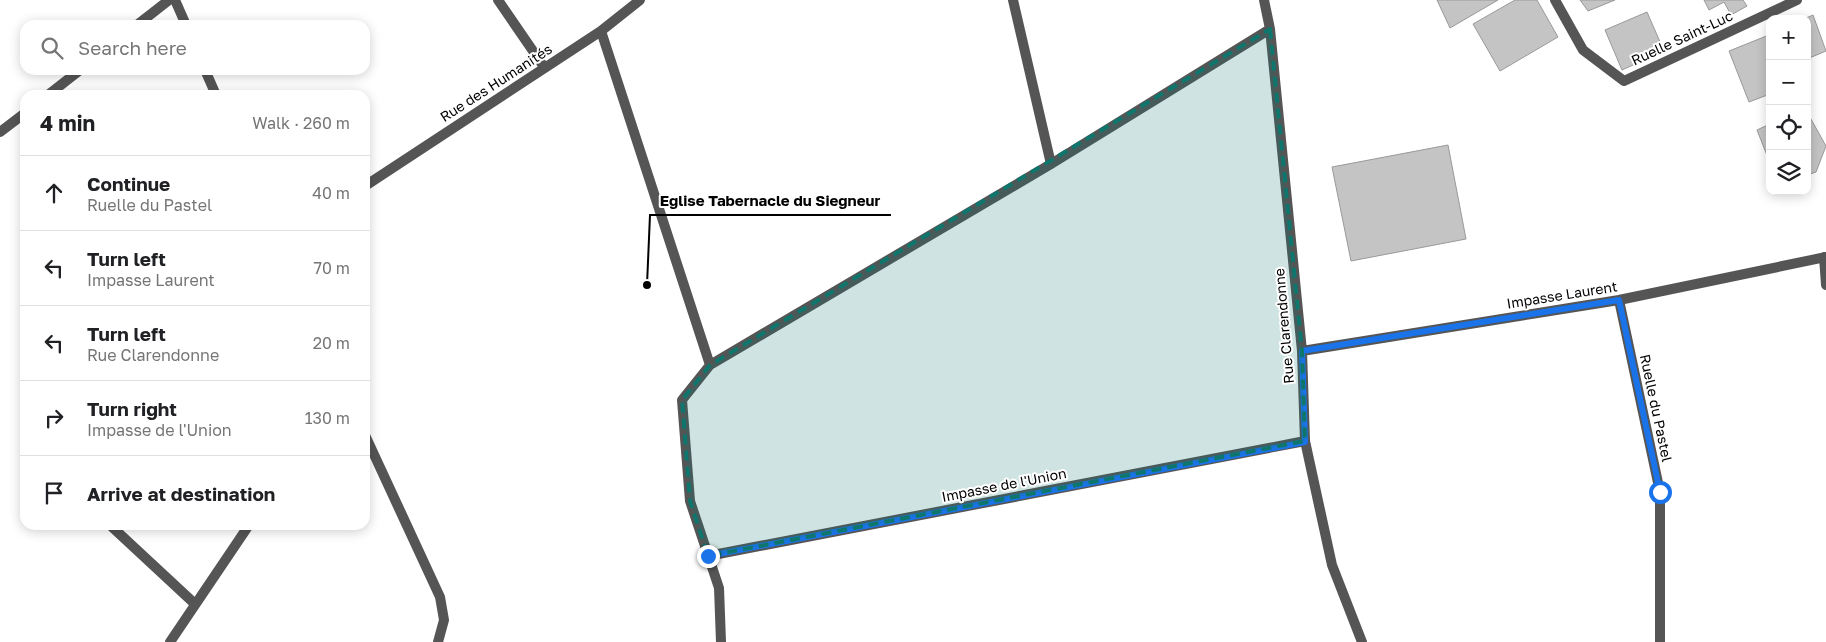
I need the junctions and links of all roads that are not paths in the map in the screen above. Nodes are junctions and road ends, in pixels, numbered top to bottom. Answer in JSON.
{"nodes":[{"id":1,"x":170,"y":0,"type":"edge"},
{"id":2,"x":175,"y":0,"type":"edge"},
{"id":3,"x":498,"y":0,"type":"edge"},
{"id":4,"x":640,"y":0,"type":"edge"},
{"id":5,"x":1013,"y":0,"type":"edge"},
{"id":6,"x":1264,"y":0,"type":"edge"},
{"id":7,"x":1555,"y":0,"type":"edge"},
{"id":8,"x":1797,"y":0,"type":"edge"},
{"id":9,"x":144,"y":20,"type":"edge"},
{"id":10,"x":184,"y":20,"type":"edge"},
{"id":11,"x":1270,"y":29,"type":"junction"},
{"id":12,"x":601,"y":31,"type":"junction"},
{"id":13,"x":544,"y":67,"type":"junction"},
{"id":14,"x":74,"y":75,"type":"edge"},
{"id":15,"x":207,"y":75,"type":"edge"},
{"id":16,"x":54,"y":90,"type":"edge"},
{"id":17,"x":214,"y":90,"type":"edge"},
{"id":18,"x":20,"y":117,"type":"edge"},
{"id":19,"x":0,"y":132,"type":"edge"},
{"id":20,"x":1051,"y":164,"type":"junction"},
{"id":21,"x":370,"y":183,"type":"edge"},
{"id":22,"x":1825,"y":257,"type":"edge"},
{"id":23,"x":1826,"y":285,"type":"edge"},
{"id":24,"x":1619,"y":300,"type":"junction"},
{"id":25,"x":1302,"y":351,"type":"junction"},
{"id":26,"x":710,"y":365,"type":"junction"},
{"id":27,"x":1305,"y":442,"type":"junction"},
{"id":28,"x":370,"y":446,"type":"edge"},
{"id":29,"x":115,"y":530,"type":"edge"},
{"id":30,"x":246,"y":530,"type":"edge"},
{"id":31,"x":708,"y":556,"type":"junction"},
{"id":32,"x":194,"y":604,"type":"junction"},
{"id":33,"x":170,"y":642,"type":"edge"},
{"id":34,"x":438,"y":642,"type":"edge"},
{"id":35,"x":721,"y":642,"type":"edge"},
{"id":36,"x":1362,"y":642,"type":"edge"},
{"id":37,"x":1660,"y":642,"type":"edge"}],
"edges":[{"from":1,"to":9,"type":"street"},
{"from":2,"to":10,"type":"street"},
{"from":3,"to":13,"type":"street"},
{"from":4,"to":12,"type":"street","name":"Rue des Humanités"},
{"from":5,"to":20,"type":"street"},
{"from":6,"to":11,"type":"street","name":"Rue Clarendonne"},
{"from":7,"to":8,"type":"street","name":"Ruelle Saint-Luc"},
{"from":11,"to":20,"type":"street"},
{"from":11,"to":25,"type":"street","name":"Rue Clarendonne"},
{"from":12,"to":13,"type":"street","name":"Rue des Humanités"},
{"from":12,"to":26,"type":"street"},
{"from":13,"to":21,"type":"street","name":"Rue des Humanités"},
{"from":14,"to":16,"type":"street"},
{"from":15,"to":17,"type":"street"},
{"from":18,"to":19,"type":"street"},
{"from":20,"to":26,"type":"street"},
{"from":22,"to":23,"type":"street"},
{"from":22,"to":24,"type":"street","name":"Impasse Laurent"},
{"from":24,"to":25,"type":"street","name":"Impasse Laurent"},
{"from":24,"to":37,"type":"street","name":"Ruelle du Pastel"},
{"from":25,"to":27,"type":"street","name":"Rue Clarendonne"},
{"from":26,"to":31,"type":"street"},
{"from":27,"to":31,"type":"street","name":"Impasse de l'Union"},
{"from":27,"to":36,"type":"street","name":"Rue Clarendonne"},
{"from":28,"to":34,"type":"street"},
{"from":29,"to":32,"type":"street"},
{"from":30,"to":32,"type":"street"},
{"from":31,"to":35,"type":"street"},
{"from":32,"to":33,"type":"street"}]}
